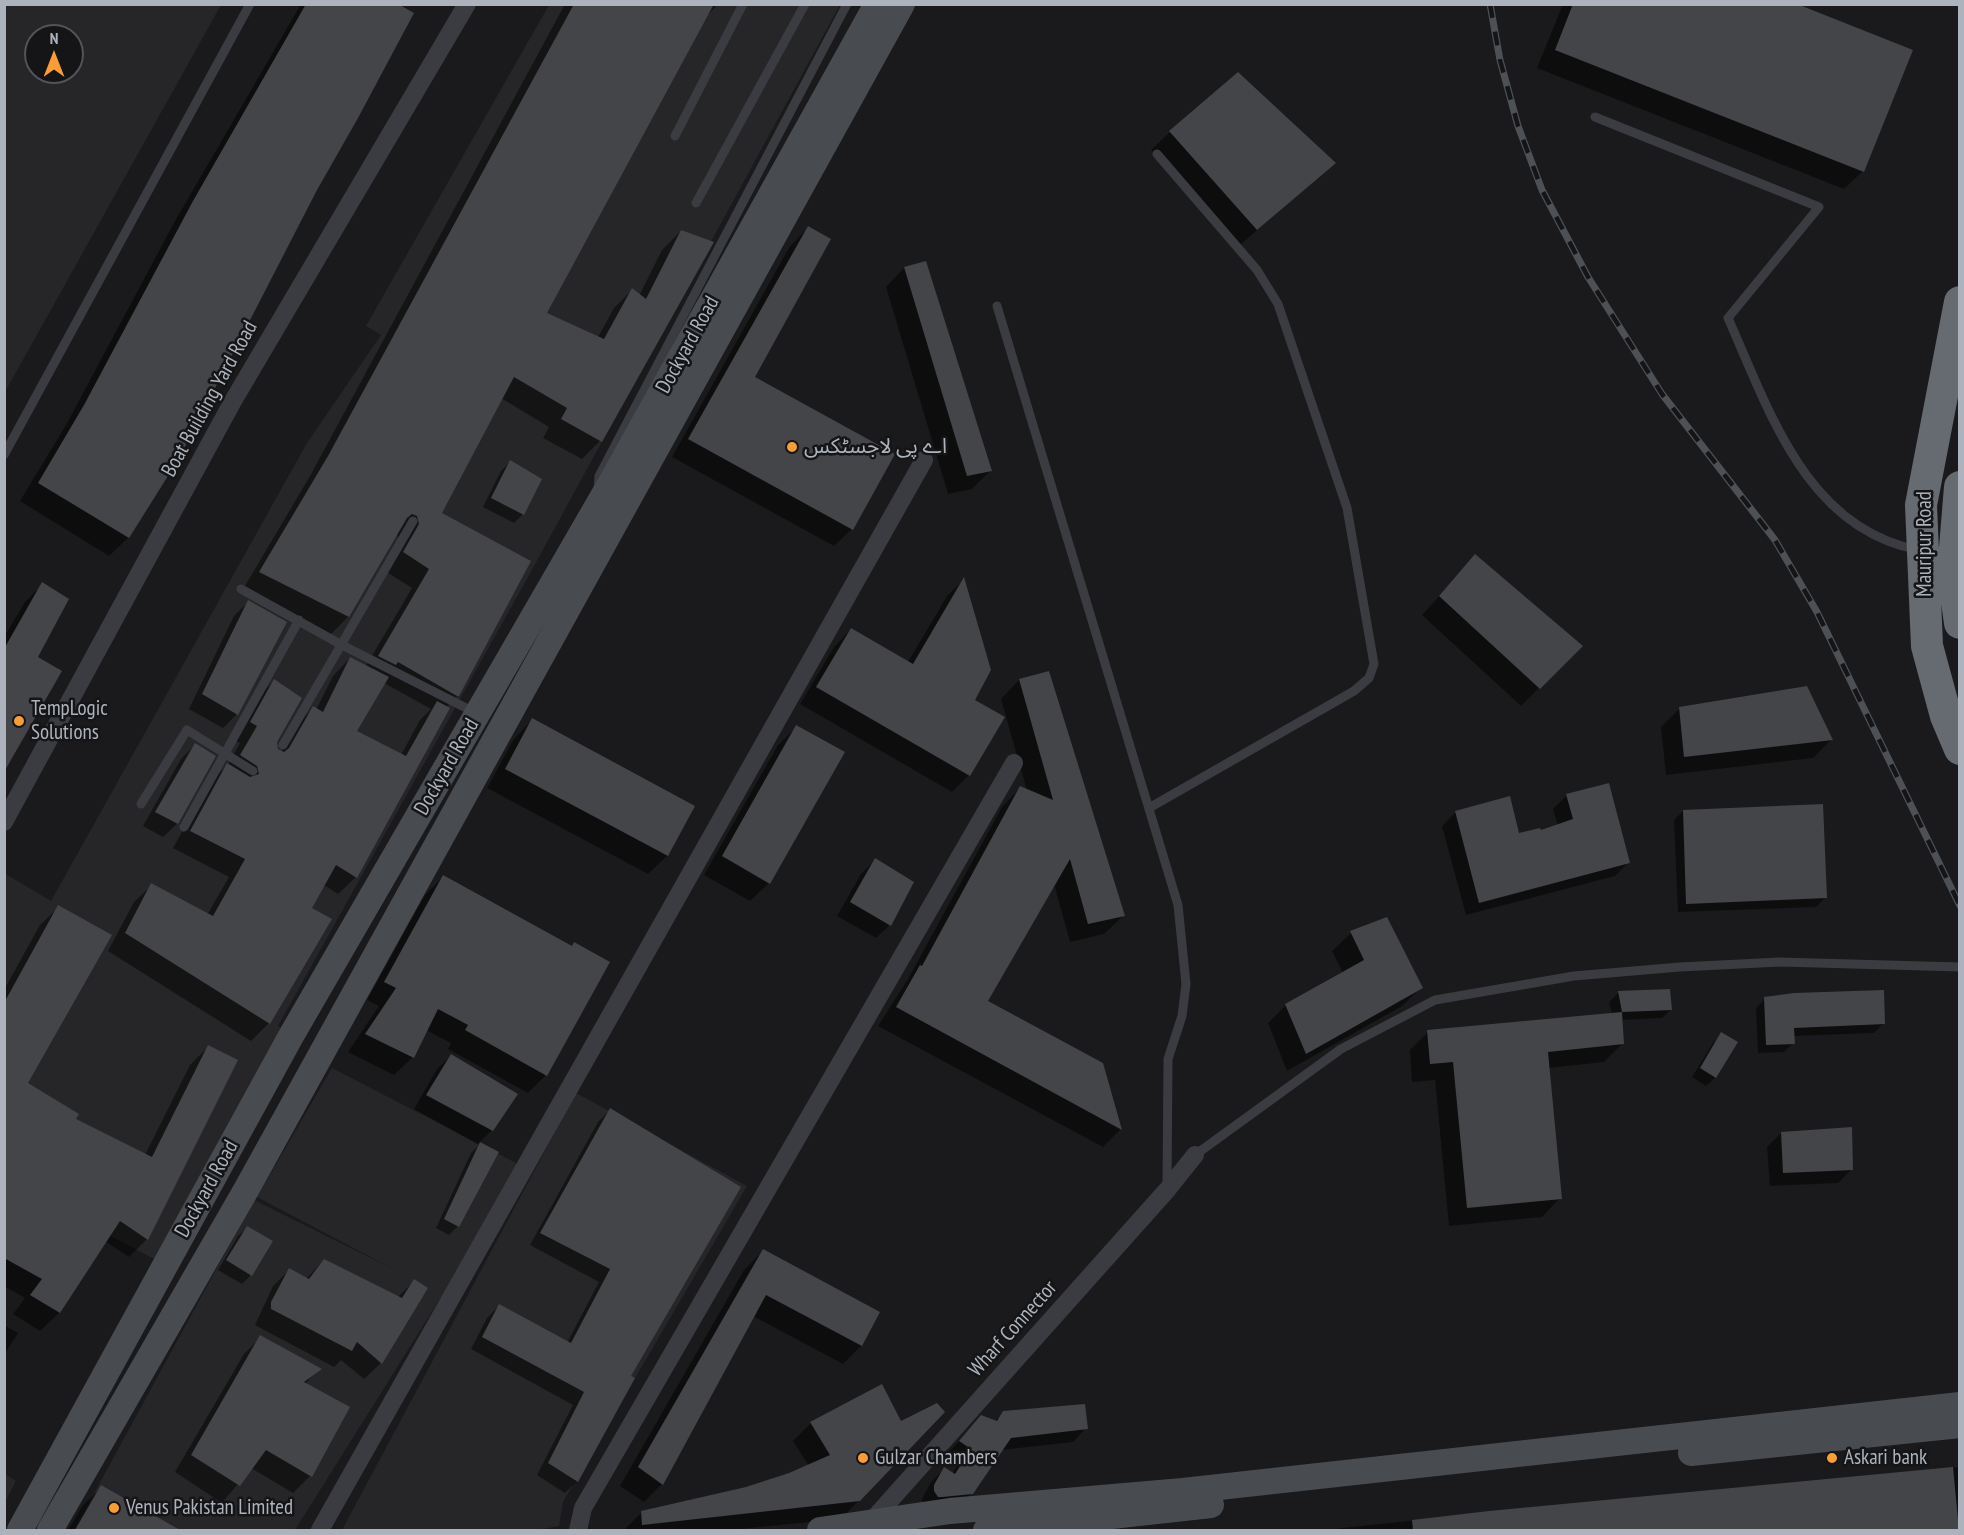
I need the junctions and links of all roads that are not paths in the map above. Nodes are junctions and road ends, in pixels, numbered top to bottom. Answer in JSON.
{"nodes":[{"id":1,"x":249,"y":4,"type":"edge"},
{"id":2,"x":467,"y":4,"type":"edge"},
{"id":3,"x":743,"y":4,"type":"edge"},
{"id":4,"x":805,"y":4,"type":"edge"},
{"id":5,"x":847,"y":4,"type":"edge"},
{"id":6,"x":877,"y":4,"type":"edge"},
{"id":7,"x":902,"y":4,"type":"edge"},
{"id":8,"x":1595,"y":117,"type":"dead end"},
{"id":9,"x":675,"y":136,"type":"dead end"},
{"id":10,"x":1157,"y":154,"type":"dead end"},
{"id":11,"x":696,"y":203,"type":"dead end"},
{"id":12,"x":1959,"y":302,"type":"edge"},
{"id":13,"x":997,"y":306,"type":"dead end"},
{"id":14,"x":4,"y":455,"type":"edge"},
{"id":15,"x":924,"y":460,"type":"dead end"},
{"id":16,"x":623,"y":484,"type":"junction"},
{"id":17,"x":1959,"y":487,"type":"edge"},
{"id":18,"x":596,"y":508,"type":"junction"},
{"id":19,"x":413,"y":521,"type":"dead end"},
{"id":20,"x":1938,"y":553,"type":"dead end"},
{"id":21,"x":1949,"y":555,"type":"dead end"},
{"id":22,"x":1959,"y":557,"type":"edge"},
{"id":23,"x":242,"y":589,"type":"dead end"},
{"id":24,"x":299,"y":621,"type":"junction"},
{"id":25,"x":1959,"y":623,"type":"edge"},
{"id":26,"x":340,"y":644,"type":"junction"},
{"id":27,"x":478,"y":714,"type":"junction"},
{"id":28,"x":283,"y":745,"type":"dead end"},
{"id":29,"x":1959,"y":749,"type":"edge"},
{"id":30,"x":225,"y":753,"type":"junction"},
{"id":31,"x":1014,"y":764,"type":"dead end"},
{"id":32,"x":253,"y":771,"type":"dead end"},
{"id":33,"x":141,"y":804,"type":"dead end"},
{"id":34,"x":1149,"y":808,"type":"junction"},
{"id":35,"x":4,"y":822,"type":"edge"},
{"id":36,"x":184,"y":827,"type":"dead end"},
{"id":37,"x":1959,"y":967,"type":"edge"},
{"id":38,"x":1194,"y":1155,"type":"joint"},
{"id":39,"x":1167,"y":1191,"type":"junction"},
{"id":40,"x":1959,"y":1405,"type":"edge"},
{"id":41,"x":1959,"y":1425,"type":"edge"},
{"id":42,"x":866,"y":1526,"type":"edge"},
{"id":43,"x":20,"y":1530,"type":"edge"},
{"id":44,"x":50,"y":1530,"type":"edge"},
{"id":45,"x":320,"y":1530,"type":"edge"},
{"id":46,"x":578,"y":1530,"type":"edge"},
{"id":47,"x":820,"y":1530,"type":"edge"},
{"id":48,"x":986,"y":1530,"type":"edge"}],
"edges":[{"from":1,"to":14,"type":"lane"},
{"from":2,"to":35,"type":"street","name":"Boat Building Yard Road"},
{"from":3,"to":9,"type":"lane"},
{"from":4,"to":11,"type":"lane"},
{"from":5,"to":18,"type":"lane"},
{"from":6,"to":16,"type":"street","name":"Dockyard Road"},
{"from":7,"to":16,"type":"street","name":"Dockyard Road"},
{"from":8,"to":20,"type":"lane"},
{"from":10,"to":34,"type":"lane"},
{"from":12,"to":29,"type":"highway","name":"Mauripur Road","bridge":true},
{"from":13,"to":34,"type":"lane"},
{"from":15,"to":45,"type":"street"},
{"from":16,"to":18,"type":"street","name":"Dockyard Road"},
{"from":16,"to":44,"type":"street","name":"Dockyard Road"},
{"from":17,"to":25,"type":"highway","name":"Mauripur Road","bridge":true},
{"from":18,"to":27,"type":"street","name":"Dockyard Road"},
{"from":19,"to":26,"type":"lane"},
{"from":21,"to":22,"type":"lane"},
{"from":23,"to":24,"type":"lane"},
{"from":24,"to":26,"type":"lane"},
{"from":24,"to":30,"type":"lane"},
{"from":26,"to":27,"type":"lane"},
{"from":26,"to":28,"type":"lane"},
{"from":27,"to":43,"type":"street","name":"Dockyard Road"},
{"from":30,"to":32,"type":"lane"},
{"from":30,"to":33,"type":"lane"},
{"from":30,"to":36,"type":"lane"},
{"from":31,"to":46,"type":"street"},
{"from":34,"to":39,"type":"lane"},
{"from":37,"to":38,"type":"lane"},
{"from":38,"to":39,"type":"street","name":"Wharf Connector"},
{"from":39,"to":42,"type":"street","name":"Wharf Connector"},
{"from":40,"to":42,"type":"street"},
{"from":41,"to":48,"type":"street"},
{"from":42,"to":47,"type":"street"}]}
